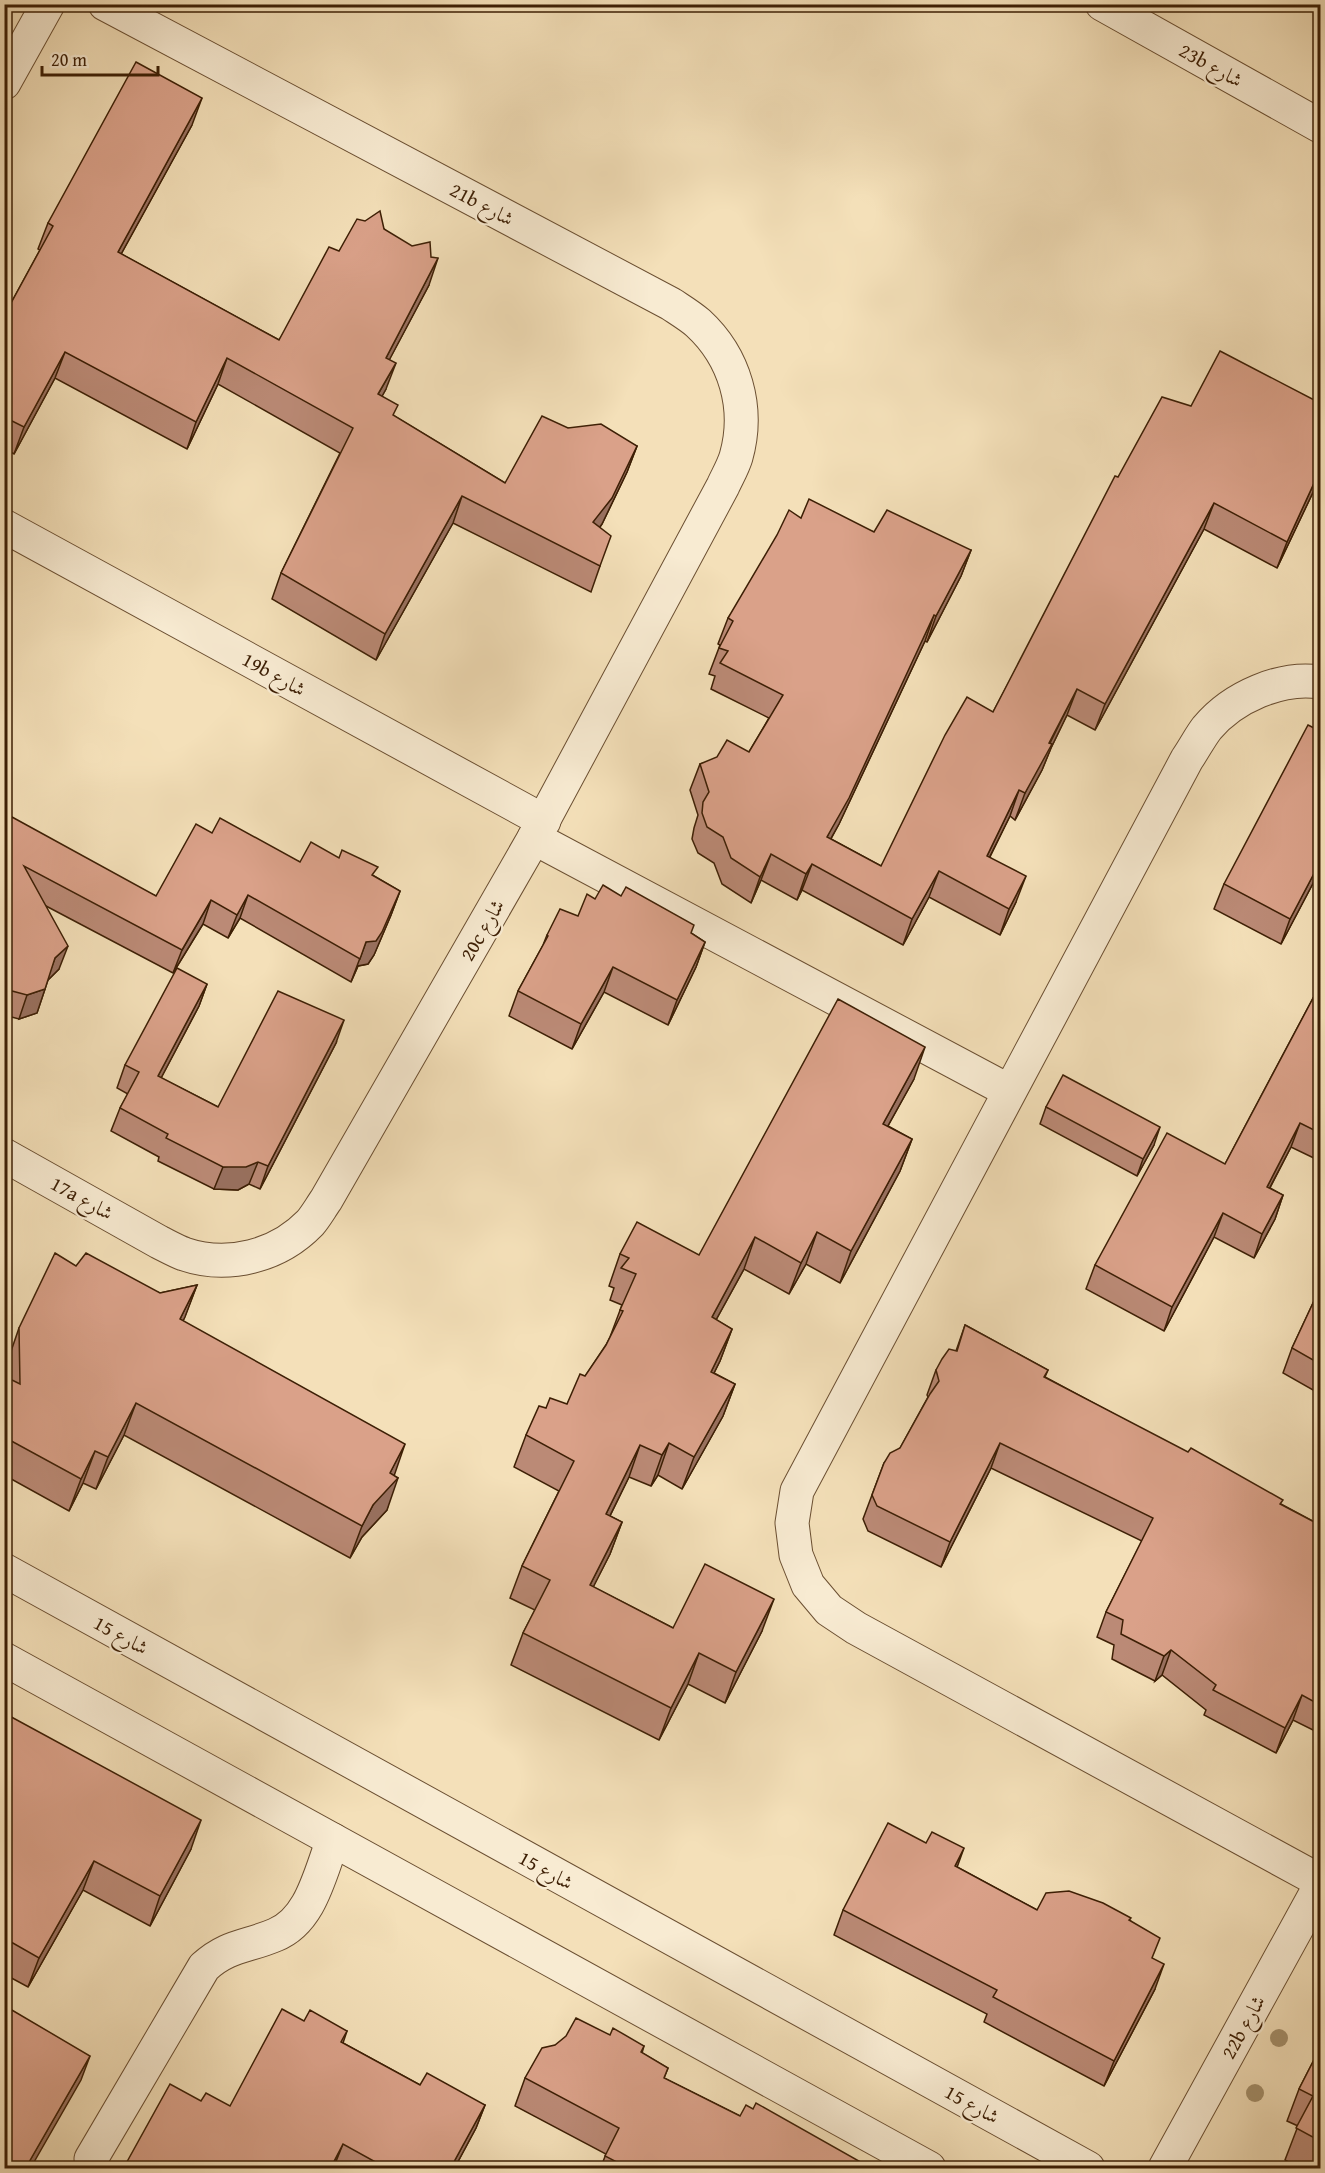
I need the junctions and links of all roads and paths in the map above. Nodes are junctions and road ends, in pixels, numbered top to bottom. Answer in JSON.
{"nodes":[{"id":1,"x":48,"y":4,"type":"edge"},
{"id":2,"x":105,"y":4,"type":"edge"},
{"id":3,"x":1101,"y":4,"type":"edge"},
{"id":4,"x":1142,"y":14,"type":"edge"},
{"id":5,"x":4,"y":83,"type":"edge"},
{"id":6,"x":1320,"y":126,"type":"edge"},
{"id":7,"x":723,"y":486,"type":"joint"},
{"id":8,"x":4,"y":526,"type":"edge"},
{"id":9,"x":1320,"y":682,"type":"edge"},
{"id":10,"x":539,"y":830,"type":"junction"},
{"id":11,"x":1009,"y":1091,"type":"junction"},
{"id":12,"x":4,"y":1155,"type":"edge"},
{"id":13,"x":159,"y":1242,"type":"joint"},
{"id":14,"x":4,"y":1570,"type":"edge"},
{"id":15,"x":4,"y":1659,"type":"edge"},
{"id":16,"x":333,"y":1840,"type":"junction"},
{"id":17,"x":1320,"y":1881,"type":"edge"},
{"id":18,"x":1320,"y":1886,"type":"edge"},
{"id":19,"x":91,"y":2159,"type":"dead end"},
{"id":20,"x":929,"y":2169,"type":"edge"},
{"id":21,"x":1088,"y":2169,"type":"edge"},
{"id":22,"x":1165,"y":2169,"type":"edge"}],
"edges":[{"from":1,"to":5,"type":"street"},
{"from":2,"to":7,"type":"street","name":"21b شارع"},
{"from":3,"to":4,"type":"street","name":"23b شارع"},
{"from":4,"to":6,"type":"street","name":"23b شارع"},
{"from":7,"to":10,"type":"street","name":"20c شارع"},
{"from":8,"to":10,"type":"street","name":"19b شارع"},
{"from":9,"to":11,"type":"street"},
{"from":10,"to":11,"type":"street","name":"19b شارع"},
{"from":10,"to":13,"type":"street","name":"20c شارع"},
{"from":11,"to":17,"type":"street"},
{"from":12,"to":13,"type":"street","name":"17a شارع"},
{"from":14,"to":21,"type":"street","name":"شارع 15"},
{"from":15,"to":16,"type":"street"},
{"from":16,"to":19,"type":"street"},
{"from":16,"to":20,"type":"street"},
{"from":18,"to":22,"type":"street","name":"22b شارع"}]}
